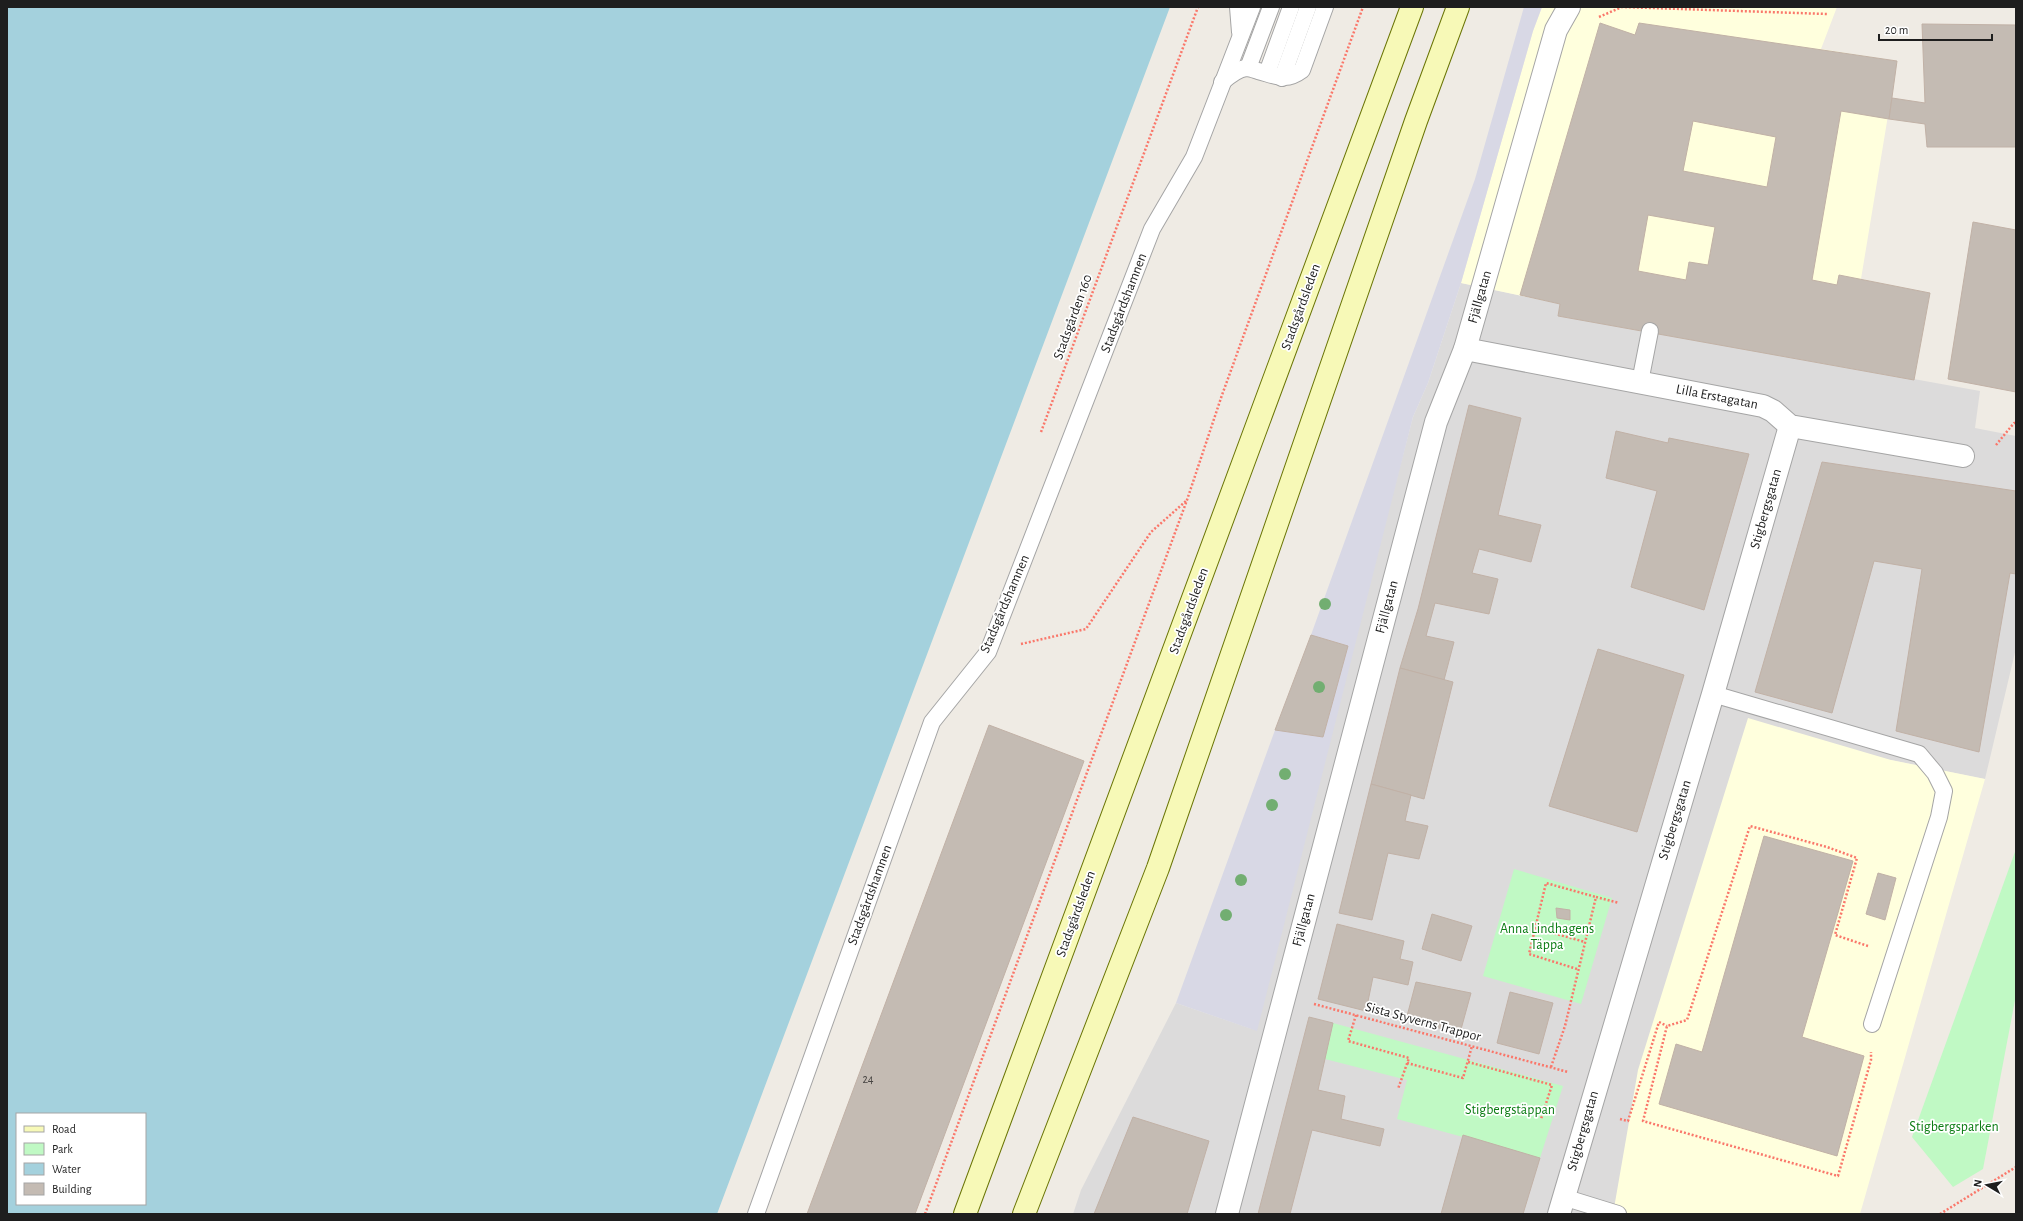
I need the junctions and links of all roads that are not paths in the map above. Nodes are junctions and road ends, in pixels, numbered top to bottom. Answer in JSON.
{"nodes":[{"id":1,"x":1238,"y":7,"type":"edge"},
{"id":2,"x":1252,"y":7,"type":"edge"},
{"id":3,"x":1271,"y":7,"type":"edge"},
{"id":4,"x":1291,"y":7,"type":"edge"},
{"id":5,"x":1308,"y":7,"type":"edge"},
{"id":6,"x":1325,"y":7,"type":"edge"},
{"id":7,"x":1412,"y":7,"type":"edge"},
{"id":8,"x":1458,"y":7,"type":"edge"},
{"id":9,"x":1569,"y":7,"type":"edge"},
{"id":10,"x":1240,"y":38,"type":"junction"},
{"id":11,"x":1248,"y":68,"type":"junction"},
{"id":12,"x":1275,"y":75,"type":"junction"},
{"id":13,"x":1222,"y":82,"type":"junction"},
{"id":14,"x":1650,"y":332,"type":"dead end"},
{"id":15,"x":1465,"y":349,"type":"junction"},
{"id":16,"x":1640,"y":382,"type":"junction"},
{"id":17,"x":1790,"y":426,"type":"junction"},
{"id":18,"x":1963,"y":456,"type":"dead end"},
{"id":19,"x":1713,"y":694,"type":"junction"},
{"id":20,"x":1872,"y":1024,"type":"road end"},
{"id":21,"x":1561,"y":1206,"type":"edge"},
{"id":22,"x":756,"y":1214,"type":"edge"},
{"id":23,"x":965,"y":1214,"type":"edge"},
{"id":24,"x":1024,"y":1214,"type":"edge"},
{"id":25,"x":1227,"y":1214,"type":"edge"},
{"id":26,"x":1618,"y":1214,"type":"edge"}],
"edges":[{"from":1,"to":10,"type":"lane"},
{"from":2,"to":10,"type":"lane","name":"Stadsgårdshamnen"},
{"from":3,"to":11,"type":"lane"},
{"from":4,"to":12,"type":"lane"},
{"from":5,"to":12,"type":"lane"},
{"from":6,"to":12,"type":"lane"},
{"from":7,"to":23,"type":"main road","name":"Stadsgårdsleden"},
{"from":8,"to":24,"type":"main road"},
{"from":9,"to":15,"type":"street","name":"Fjällgatan"},
{"from":10,"to":13,"type":"lane","name":"Stadsgårdshamnen"},
{"from":11,"to":12,"type":"lane"},
{"from":11,"to":13,"type":"lane"},
{"from":13,"to":22,"type":"lane","name":"Stadsgårdshamnen"},
{"from":14,"to":16,"type":"lane"},
{"from":15,"to":16,"type":"street","name":"Lilla Erstagatan"},
{"from":15,"to":25,"type":"street","name":"Fjällgatan"},
{"from":16,"to":17,"type":"street","name":"Lilla Erstagatan"},
{"from":17,"to":18,"type":"street"},
{"from":17,"to":19,"type":"street","name":"Stigbergsgatan"},
{"from":19,"to":20,"type":"lane"},
{"from":19,"to":21,"type":"street","name":"Stigbergsgatan"},
{"from":21,"to":26,"type":"lane"}]}
